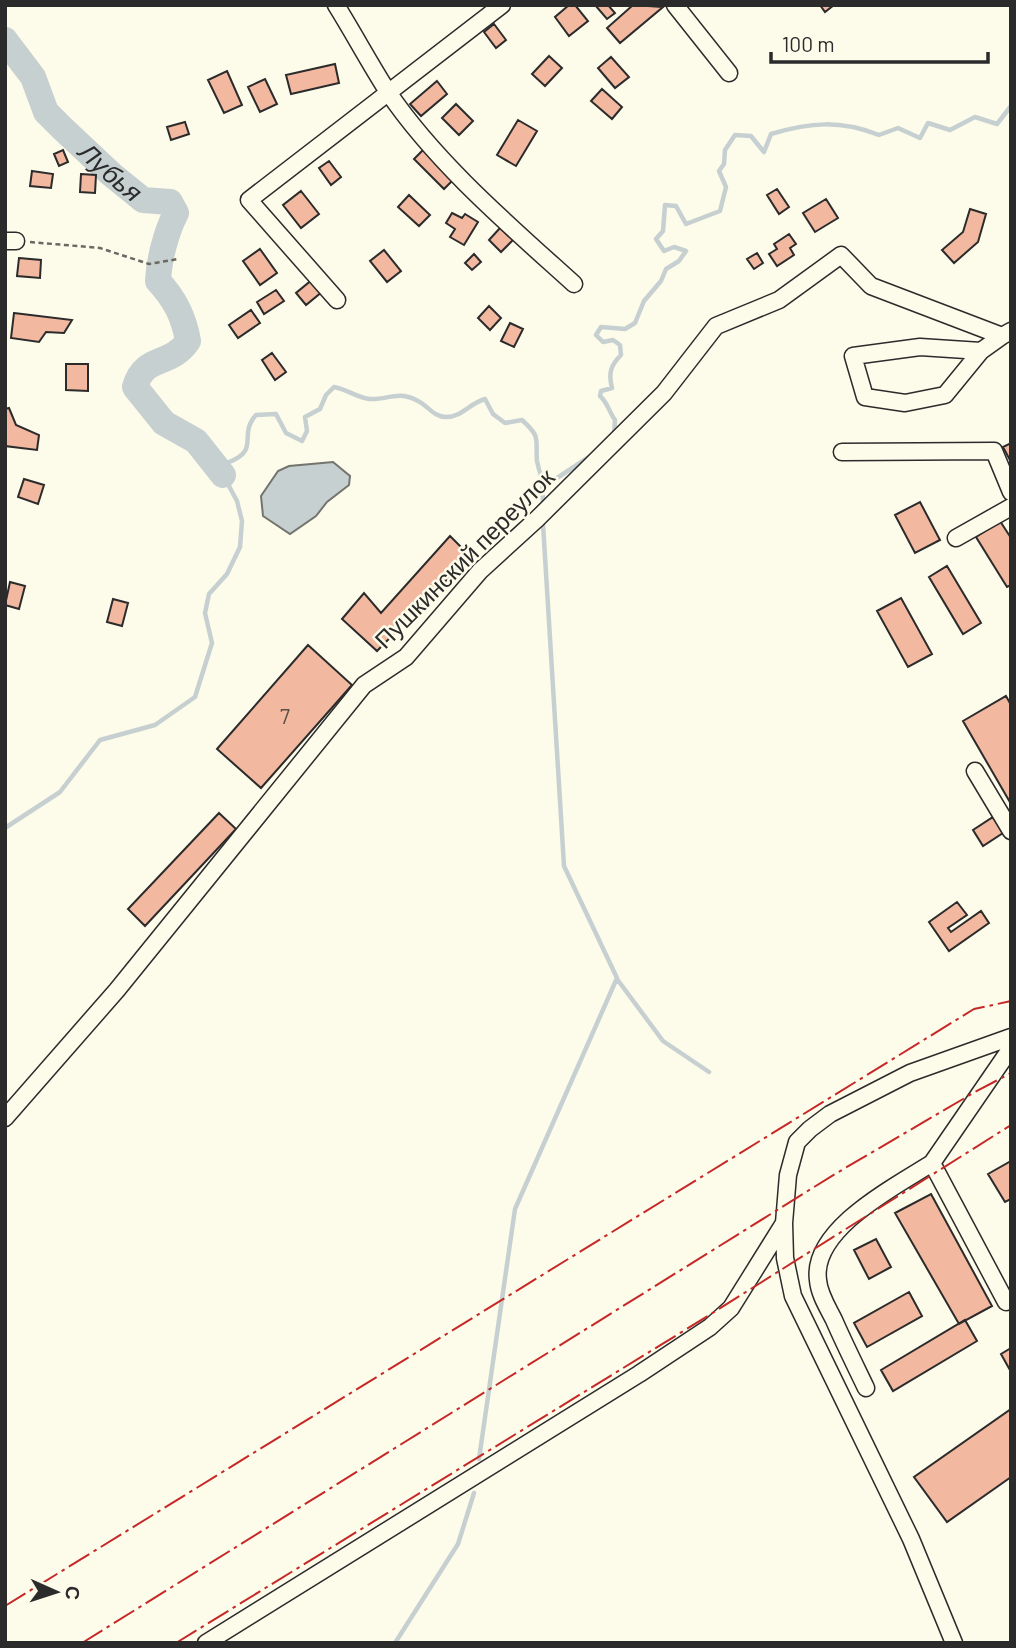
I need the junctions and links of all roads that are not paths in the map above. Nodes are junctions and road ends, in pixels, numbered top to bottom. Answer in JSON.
{"nodes":[{"id":1,"x":336,"y":5,"type":"edge"},
{"id":2,"x":502,"y":5,"type":"edge"},
{"id":3,"x":675,"y":5,"type":"edge"},
{"id":4,"x":729,"y":73,"type":"dead end"},
{"id":5,"x":389,"y":93,"type":"junction"},
{"id":6,"x":574,"y":284,"type":"dead end"},
{"id":7,"x":337,"y":300,"type":"dead end"},
{"id":8,"x":1006,"y":333,"type":"edge"},
{"id":9,"x":981,"y":351,"type":"junction"},
{"id":10,"x":842,"y":452,"type":"dead end"},
{"id":11,"x":1011,"y":492,"type":"edge"},
{"id":12,"x":1011,"y":507,"type":"edge"},
{"id":13,"x":956,"y":538,"type":"dead end"},
{"id":14,"x":975,"y":771,"type":"dead end"},
{"id":15,"x":1011,"y":831,"type":"edge"},
{"id":16,"x":1011,"y":1037,"type":"edge"},
{"id":17,"x":1011,"y":1048,"type":"edge"},
{"id":18,"x":5,"y":1118,"type":"edge"},
{"id":19,"x":932,"y":1163,"type":"junction"},
{"id":20,"x":784,"y":1223,"type":"junction"},
{"id":21,"x":1006,"y":1303,"type":"dead end"},
{"id":22,"x":866,"y":1388,"type":"dead end"},
{"id":23,"x":206,"y":1643,"type":"edge"},
{"id":24,"x":954,"y":1643,"type":"edge"}],
"edges":[{"from":1,"to":5,"type":"street"},
{"from":2,"to":5,"type":"street"},
{"from":3,"to":4,"type":"street"},
{"from":5,"to":6,"type":"street"},
{"from":5,"to":7,"type":"street"},
{"from":8,"to":9,"type":"street"},
{"from":8,"to":18,"type":"street","name":"Пушкинский переулок"},
{"from":9,"to":9,"type":"street"},
{"from":10,"to":11,"type":"street"},
{"from":12,"to":13,"type":"street"},
{"from":14,"to":15,"type":"street"},
{"from":16,"to":20,"type":"street"},
{"from":17,"to":19,"type":"street"},
{"from":19,"to":21,"type":"street"},
{"from":19,"to":22,"type":"street"},
{"from":20,"to":23,"type":"street"},
{"from":20,"to":24,"type":"street"}]}
